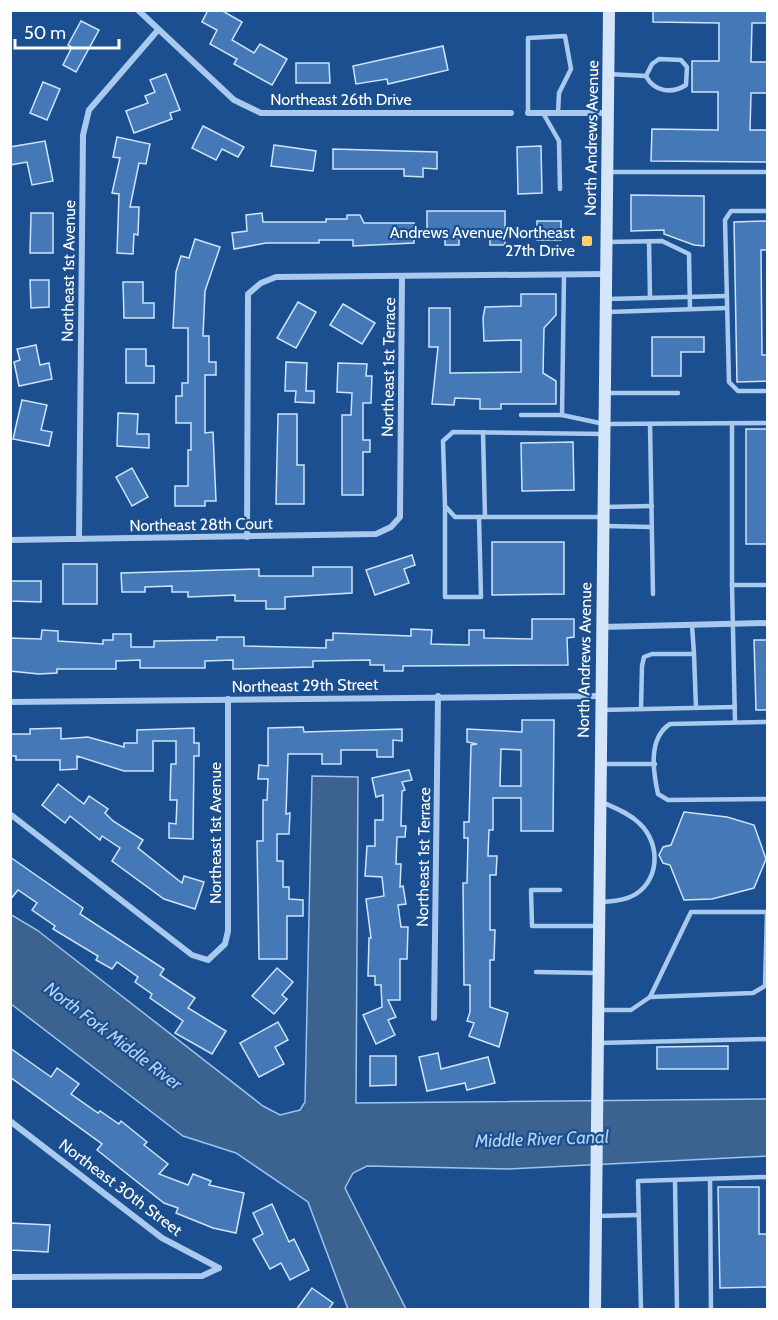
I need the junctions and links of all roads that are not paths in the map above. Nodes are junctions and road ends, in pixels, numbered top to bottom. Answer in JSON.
{"nodes":[{"id":1,"x":138,"y":10,"type":"edge"},
{"id":2,"x":609,"y":10,"type":"edge"},
{"id":3,"x":158,"y":30,"type":"junction"},
{"id":4,"x":608,"y":74,"type":"junction"},
{"id":5,"x":646,"y":76,"type":"junction"},
{"id":6,"x":511,"y":113,"type":"dead end"},
{"id":7,"x":528,"y":113,"type":"joint"},
{"id":8,"x":543,"y":113,"type":"junction"},
{"id":9,"x":558,"y":113,"type":"junction"},
{"id":10,"x":608,"y":113,"type":"junction"},
{"id":11,"x":607,"y":172,"type":"junction"},
{"id":12,"x":768,"y":172,"type":"edge"},
{"id":13,"x":560,"y":189,"type":"dead end"},
{"id":14,"x":768,"y":211,"type":"edge"},
{"id":15,"x":606,"y":242,"type":"junction"},
{"id":16,"x":649,"y":242,"type":"junction"},
{"id":17,"x":606,"y":274,"type":"junction"},
{"id":18,"x":402,"y":276,"type":"junction"},
{"id":19,"x":564,"y":276,"type":"junction"},
{"id":20,"x":728,"y":296,"type":"junction"},
{"id":21,"x":690,"y":297,"type":"junction"},
{"id":22,"x":650,"y":298,"type":"junction"},
{"id":23,"x":606,"y":299,"type":"junction"},
{"id":24,"x":728,"y":308,"type":"junction"},
{"id":25,"x":690,"y":309,"type":"junction"},
{"id":26,"x":605,"y":312,"type":"junction"},
{"id":27,"x":768,"y":391,"type":"edge"},
{"id":28,"x":604,"y":393,"type":"junction"},
{"id":29,"x":678,"y":393,"type":"dead end"},
{"id":30,"x":521,"y":415,"type":"dead end"},
{"id":31,"x":562,"y":415,"type":"junction"},
{"id":32,"x":732,"y":423,"type":"junction"},
{"id":33,"x":768,"y":423,"type":"edge"},
{"id":34,"x":650,"y":424,"type":"junction"},
{"id":35,"x":604,"y":429,"type":"junction"},
{"id":36,"x":483,"y":432,"type":"junction"},
{"id":37,"x":444,"y":506,"type":"junction"},
{"id":38,"x":652,"y":506,"type":"junction"},
{"id":39,"x":603,"y":516,"type":"junction"},
{"id":40,"x":482,"y":517,"type":"junction"},
{"id":41,"x":391,"y":527,"type":"joint"},
{"id":42,"x":652,"y":527,"type":"junction"},
{"id":43,"x":247,"y":537,"type":"junction"},
{"id":44,"x":79,"y":539,"type":"junction"},
{"id":45,"x":10,"y":540,"type":"edge"},
{"id":46,"x":732,"y":585,"type":"junction"},
{"id":47,"x":768,"y":585,"type":"edge"},
{"id":48,"x":653,"y":594,"type":"dead end"},
{"id":49,"x":768,"y":623,"type":"edge"},
{"id":50,"x":732,"y":624,"type":"junction"},
{"id":51,"x":692,"y":625,"type":"junction"},
{"id":52,"x":601,"y":627,"type":"junction"},
{"id":53,"x":694,"y":654,"type":"junction"},
{"id":54,"x":438,"y":696,"type":"junction"},
{"id":55,"x":600,"y":696,"type":"junction"},
{"id":56,"x":228,"y":699,"type":"junction"},
{"id":57,"x":10,"y":702,"type":"edge"},
{"id":58,"x":735,"y":707,"type":"junction"},
{"id":59,"x":696,"y":708,"type":"junction"},
{"id":60,"x":641,"y":709,"type":"junction"},
{"id":61,"x":600,"y":711,"type":"junction"},
{"id":62,"x":735,"y":722,"type":"junction"},
{"id":63,"x":768,"y":722,"type":"edge"},
{"id":64,"x":600,"y":764,"type":"junction"},
{"id":65,"x":655,"y":764,"type":"junction"},
{"id":66,"x":768,"y":798,"type":"edge"},
{"id":67,"x":600,"y":801,"type":"junction"},
{"id":68,"x":10,"y":814,"type":"edge"},
{"id":69,"x":560,"y":890,"type":"dead end"},
{"id":70,"x":599,"y":902,"type":"junction"},
{"id":71,"x":767,"y":912,"type":"edge"},
{"id":72,"x":599,"y":926,"type":"junction"},
{"id":73,"x":536,"y":972,"type":"dead end"},
{"id":74,"x":598,"y":973,"type":"junction"},
{"id":75,"x":650,"y":997,"type":"junction"},
{"id":76,"x":598,"y":1010,"type":"junction"},
{"id":77,"x":434,"y":1018,"type":"dead end"},
{"id":78,"x":768,"y":1039,"type":"edge"},
{"id":79,"x":598,"y":1043,"type":"junction"},
{"id":80,"x":10,"y":1121,"type":"edge"},
{"id":81,"x":768,"y":1177,"type":"edge"},
{"id":82,"x":710,"y":1179,"type":"junction"},
{"id":83,"x":675,"y":1180,"type":"junction"},
{"id":84,"x":639,"y":1215,"type":"junction"},
{"id":85,"x":597,"y":1216,"type":"junction"},
{"id":86,"x":10,"y":1277,"type":"edge"},
{"id":87,"x":595,"y":1310,"type":"edge"},
{"id":88,"x":641,"y":1310,"type":"edge"},
{"id":89,"x":677,"y":1310,"type":"edge"},
{"id":90,"x":711,"y":1310,"type":"edge"}],
"edges":[{"from":1,"to":3,"type":"street","name":"Northeast 26th Drive"},
{"from":2,"to":4,"type":"main road","name":"North Andrews Avenue"},
{"from":3,"to":6,"type":"street","name":"Northeast 26th Drive"},
{"from":3,"to":44,"type":"street","name":"Northeast 1st Avenue"},
{"from":4,"to":5,"type":"lane"},
{"from":4,"to":10,"type":"main road","name":"North Andrews Avenue"},
{"from":5,"to":5,"type":"lane"},
{"from":7,"to":8,"type":"street"},
{"from":7,"to":9,"type":"lane"},
{"from":8,"to":9,"type":"street"},
{"from":8,"to":13,"type":"lane"},
{"from":9,"to":10,"type":"street"},
{"from":10,"to":11,"type":"main road","name":"North Andrews Avenue"},
{"from":11,"to":12,"type":"lane"},
{"from":11,"to":15,"type":"main road","name":"North Andrews Avenue"},
{"from":14,"to":20,"type":"lane"},
{"from":15,"to":16,"type":"lane"},
{"from":15,"to":17,"type":"main road","name":"North Andrews Avenue"},
{"from":16,"to":21,"type":"lane"},
{"from":16,"to":22,"type":"lane"},
{"from":17,"to":19,"type":"street"},
{"from":17,"to":23,"type":"main road","name":"North Andrews Avenue"},
{"from":18,"to":19,"type":"street"},
{"from":18,"to":41,"type":"street","name":"Northeast 1st Terrace"},
{"from":18,"to":43,"type":"street"},
{"from":19,"to":31,"type":"lane"},
{"from":20,"to":21,"type":"lane"},
{"from":20,"to":24,"type":"lane"},
{"from":21,"to":22,"type":"lane"},
{"from":21,"to":25,"type":"lane"},
{"from":22,"to":23,"type":"lane"},
{"from":23,"to":26,"type":"main road","name":"North Andrews Avenue"},
{"from":24,"to":25,"type":"lane"},
{"from":24,"to":27,"type":"lane"},
{"from":25,"to":26,"type":"lane"},
{"from":26,"to":28,"type":"main road","name":"North Andrews Avenue"},
{"from":28,"to":29,"type":"lane"},
{"from":28,"to":35,"type":"main road","name":"North Andrews Avenue"},
{"from":30,"to":31,"type":"lane"},
{"from":31,"to":35,"type":"lane"},
{"from":32,"to":33,"type":"lane"},
{"from":32,"to":34,"type":"lane"},
{"from":32,"to":46,"type":"lane"},
{"from":34,"to":35,"type":"lane"},
{"from":34,"to":38,"type":"lane"},
{"from":35,"to":36,"type":"lane"},
{"from":35,"to":39,"type":"main road","name":"North Andrews Avenue"},
{"from":36,"to":37,"type":"lane"},
{"from":36,"to":40,"type":"lane"},
{"from":37,"to":40,"type":"lane"},
{"from":37,"to":40,"type":"lane"},
{"from":38,"to":39,"type":"lane"},
{"from":38,"to":42,"type":"lane"},
{"from":39,"to":40,"type":"lane"},
{"from":39,"to":42,"type":"lane"},
{"from":39,"to":52,"type":"main road","name":"North Andrews Avenue"},
{"from":41,"to":43,"type":"street","name":"Northeast 28th Court"},
{"from":42,"to":48,"type":"lane"},
{"from":43,"to":44,"type":"street","name":"Northeast 28th Court"},
{"from":44,"to":45,"type":"street","name":"Northeast 28th Court"},
{"from":46,"to":47,"type":"lane"},
{"from":46,"to":50,"type":"lane"},
{"from":49,"to":50,"type":"street"},
{"from":50,"to":51,"type":"street"},
{"from":50,"to":58,"type":"lane"},
{"from":51,"to":52,"type":"street"},
{"from":51,"to":53,"type":"lane"},
{"from":52,"to":55,"type":"main road","name":"North Andrews Avenue"},
{"from":53,"to":59,"type":"lane"},
{"from":53,"to":60,"type":"lane"},
{"from":54,"to":55,"type":"street","name":"Northeast 29th Street"},
{"from":54,"to":56,"type":"street","name":"Northeast 29th Street"},
{"from":54,"to":77,"type":"street","name":"Northeast 1st Terrace"},
{"from":55,"to":61,"type":"main road","name":"North Andrews Avenue"},
{"from":56,"to":57,"type":"street","name":"Northeast 29th Street"},
{"from":56,"to":68,"type":"street","name":"Northeast 1st Avenue"},
{"from":58,"to":59,"type":"lane"},
{"from":58,"to":62,"type":"lane"},
{"from":59,"to":60,"type":"lane"},
{"from":60,"to":61,"type":"lane"},
{"from":61,"to":64,"type":"main road","name":"North Andrews Avenue"},
{"from":62,"to":63,"type":"lane"},
{"from":62,"to":65,"type":"lane"},
{"from":64,"to":65,"type":"lane"},
{"from":64,"to":67,"type":"main road","name":"North Andrews Avenue"},
{"from":65,"to":66,"type":"lane"},
{"from":67,"to":70,"type":"main road","name":"North Andrews Avenue"},
{"from":67,"to":70,"type":"lane"},
{"from":69,"to":72,"type":"lane"},
{"from":70,"to":72,"type":"main road","name":"North Andrews Avenue"},
{"from":71,"to":75,"type":"lane"},
{"from":71,"to":75,"type":"lane"},
{"from":72,"to":74,"type":"main road","name":"North Andrews Avenue"},
{"from":73,"to":74,"type":"lane"},
{"from":74,"to":76,"type":"main road","name":"North Andrews Avenue"},
{"from":75,"to":76,"type":"lane"},
{"from":76,"to":79,"type":"main road","name":"North Andrews Avenue"},
{"from":78,"to":79,"type":"lane"},
{"from":79,"to":85,"type":"main road","name":"North Andrews Avenue"},
{"from":80,"to":86,"type":"street","name":"Northeast 30th Street"},
{"from":81,"to":82,"type":"lane"},
{"from":82,"to":83,"type":"lane"},
{"from":82,"to":90,"type":"lane"},
{"from":83,"to":84,"type":"lane"},
{"from":83,"to":89,"type":"lane"},
{"from":84,"to":85,"type":"lane"},
{"from":84,"to":88,"type":"lane"},
{"from":85,"to":87,"type":"main road","name":"North Andrews Avenue"}]}
